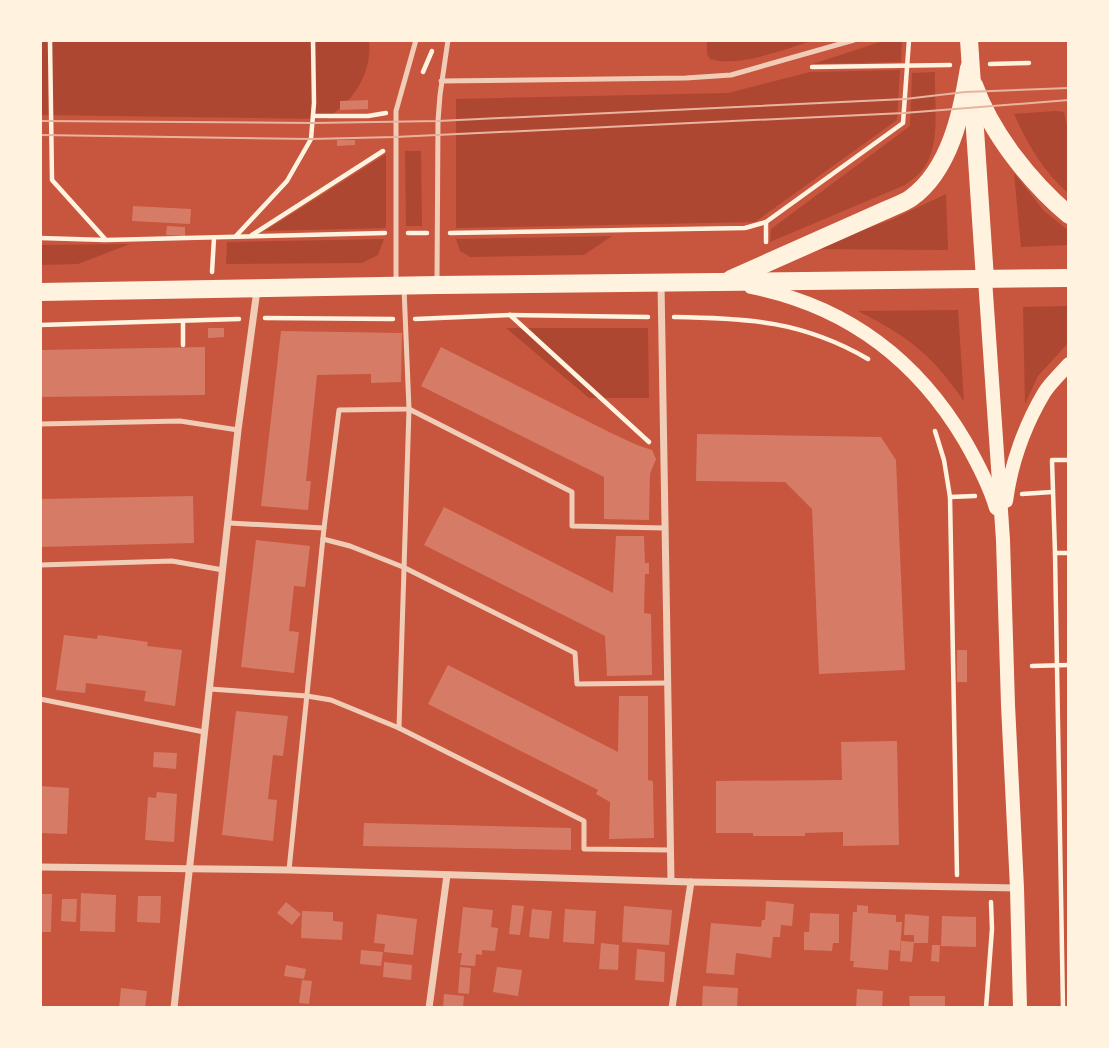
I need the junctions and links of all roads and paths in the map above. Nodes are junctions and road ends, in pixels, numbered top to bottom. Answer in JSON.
{"nodes":[{"id":1,"x":50,"y":40,"type":"edge"},
{"id":2,"x":313,"y":40,"type":"edge"},
{"id":3,"x":416,"y":40,"type":"edge"},
{"id":4,"x":448,"y":40,"type":"edge"},
{"id":5,"x":853,"y":40,"type":"edge"},
{"id":6,"x":909,"y":40,"type":"edge"},
{"id":7,"x":968,"y":40,"type":"edge"},
{"id":8,"x":969,"y":68,"type":"junction"},
{"id":9,"x":442,"y":81,"type":"junction"},
{"id":10,"x":396,"y":147,"type":"junction"},
{"id":11,"x":1069,"y":215,"type":"edge"},
{"id":12,"x":396,"y":233,"type":"junction"},
{"id":13,"x":437,"y":233,"type":"junction"},
{"id":14,"x":251,"y":236,"type":"junction"},
{"id":15,"x":236,"y":237,"type":"junction"},
{"id":16,"x":40,"y":238,"type":"edge"},
{"id":17,"x":106,"y":240,"type":"junction"},
{"id":18,"x":1069,"y":278,"type":"edge"},
{"id":19,"x":985,"y":279,"type":"junction"},
{"id":20,"x":661,"y":282,"type":"junction"},
{"id":21,"x":726,"y":282,"type":"junction"},
{"id":22,"x":437,"y":285,"type":"junction"},
{"id":23,"x":400,"y":287,"type":"junction"},
{"id":24,"x":257,"y":289,"type":"junction"},
{"id":25,"x":40,"y":292,"type":"edge"},
{"id":26,"x":510,"y":315,"type":"junction"},
{"id":27,"x":662,"y":317,"type":"junction"},
{"id":28,"x":253,"y":318,"type":"junction"},
{"id":29,"x":404,"y":319,"type":"junction"},
{"id":30,"x":183,"y":321,"type":"junction"},
{"id":31,"x":40,"y":325,"type":"edge"},
{"id":32,"x":183,"y":345,"type":"dead end"},
{"id":33,"x":876,"y":364,"type":"dead end"},
{"id":34,"x":1069,"y":364,"type":"edge"},
{"id":35,"x":409,"y":409,"type":"junction"},
{"id":36,"x":40,"y":424,"type":"edge"},
{"id":37,"x":933,"y":425,"type":"dead end"},
{"id":38,"x":238,"y":430,"type":"junction"},
{"id":39,"x":664,"y":456,"type":"junction"},
{"id":40,"x":1069,"y":460,"type":"edge"},
{"id":41,"x":229,"y":523,"type":"junction"},
{"id":42,"x":324,"y":528,"type":"junction"},
{"id":43,"x":665,"y":528,"type":"junction"},
{"id":44,"x":323,"y":539,"type":"junction"},
{"id":45,"x":1003,"y":540,"type":"junction"},
{"id":46,"x":1055,"y":553,"type":"junction"},
{"id":47,"x":1069,"y":553,"type":"edge"},
{"id":48,"x":40,"y":565,"type":"edge"},
{"id":49,"x":403,"y":567,"type":"junction"},
{"id":50,"x":223,"y":570,"type":"junction"},
{"id":51,"x":1057,"y":665,"type":"junction"},
{"id":52,"x":1069,"y":665,"type":"edge"},
{"id":53,"x":1032,"y":666,"type":"dead end"},
{"id":54,"x":668,"y":683,"type":"junction"},
{"id":55,"x":210,"y":689,"type":"junction"},
{"id":56,"x":307,"y":696,"type":"junction"},
{"id":57,"x":40,"y":699,"type":"edge"},
{"id":58,"x":399,"y":728,"type":"junction"},
{"id":59,"x":204,"y":732,"type":"junction"},
{"id":60,"x":671,"y":850,"type":"junction"},
{"id":61,"x":40,"y":867,"type":"edge"},
{"id":62,"x":189,"y":870,"type":"junction"},
{"id":63,"x":289,"y":870,"type":"junction"},
{"id":64,"x":447,"y":875,"type":"junction"},
{"id":65,"x":671,"y":881,"type":"junction"},
{"id":66,"x":691,"y":882,"type":"junction"},
{"id":67,"x":957,"y":886,"type":"junction"},
{"id":68,"x":1017,"y":888,"type":"junction"},
{"id":69,"x":981,"y":902,"type":"dead end"},
{"id":70,"x":174,"y":1008,"type":"edge"},
{"id":71,"x":429,"y":1008,"type":"edge"},
{"id":72,"x":672,"y":1008,"type":"edge"},
{"id":73,"x":986,"y":1008,"type":"edge"},
{"id":74,"x":1020,"y":1008,"type":"edge"},
{"id":75,"x":1062,"y":1008,"type":"edge"}],
"edges":[{"from":1,"to":17,"type":"path"},
{"from":2,"to":15,"type":"path"},
{"from":3,"to":10,"type":"lane"},
{"from":4,"to":9,"type":"lane"},
{"from":5,"to":9,"type":"lane"},
{"from":6,"to":13,"type":"path"},
{"from":7,"to":8,"type":"main road"},
{"from":8,"to":11,"type":"main road"},
{"from":8,"to":19,"type":"main road"},
{"from":8,"to":21,"type":"main road"},
{"from":9,"to":13,"type":"lane"},
{"from":10,"to":12,"type":"lane"},
{"from":10,"to":14,"type":"path"},
{"from":12,"to":13,"type":"path"},
{"from":12,"to":14,"type":"path"},
{"from":12,"to":23,"type":"lane"},
{"from":13,"to":22,"type":"lane"},
{"from":14,"to":15,"type":"path"},
{"from":15,"to":17,"type":"path"},
{"from":16,"to":17,"type":"path"},
{"from":18,"to":19,"type":"main road"},
{"from":19,"to":21,"type":"main road"},
{"from":19,"to":45,"type":"main road"},
{"from":20,"to":21,"type":"main road"},
{"from":20,"to":22,"type":"main road"},
{"from":20,"to":27,"type":"street"},
{"from":21,"to":45,"type":"main road"},
{"from":22,"to":23,"type":"main road"},
{"from":23,"to":24,"type":"main road"},
{"from":23,"to":29,"type":"lane"},
{"from":24,"to":25,"type":"main road"},
{"from":24,"to":28,"type":"street"},
{"from":26,"to":27,"type":"path"},
{"from":26,"to":29,"type":"path"},
{"from":26,"to":39,"type":"path"},
{"from":27,"to":33,"type":"path"},
{"from":27,"to":39,"type":"street"},
{"from":28,"to":29,"type":"path"},
{"from":28,"to":30,"type":"path"},
{"from":28,"to":38,"type":"street"},
{"from":29,"to":35,"type":"lane"},
{"from":30,"to":31,"type":"path"},
{"from":30,"to":32,"type":"path"},
{"from":34,"to":45,"type":"main road"},
{"from":35,"to":42,"type":"lane"},
{"from":35,"to":43,"type":"lane"},
{"from":35,"to":49,"type":"lane"},
{"from":36,"to":38,"type":"lane"},
{"from":37,"to":67,"type":"path"},
{"from":38,"to":41,"type":"street"},
{"from":39,"to":43,"type":"street"},
{"from":40,"to":46,"type":"path"},
{"from":41,"to":42,"type":"lane"},
{"from":41,"to":50,"type":"street"},
{"from":42,"to":44,"type":"lane"},
{"from":43,"to":54,"type":"street"},
{"from":44,"to":49,"type":"lane"},
{"from":44,"to":56,"type":"lane"},
{"from":45,"to":68,"type":"main road"},
{"from":46,"to":47,"type":"path"},
{"from":46,"to":51,"type":"path"},
{"from":48,"to":50,"type":"lane"},
{"from":49,"to":54,"type":"lane"},
{"from":49,"to":58,"type":"lane"},
{"from":50,"to":55,"type":"street"},
{"from":51,"to":52,"type":"path"},
{"from":51,"to":53,"type":"path"},
{"from":51,"to":75,"type":"path"},
{"from":54,"to":60,"type":"street"},
{"from":55,"to":56,"type":"lane"},
{"from":55,"to":59,"type":"street"},
{"from":56,"to":58,"type":"lane"},
{"from":56,"to":63,"type":"lane"},
{"from":57,"to":59,"type":"lane"},
{"from":58,"to":60,"type":"lane"},
{"from":59,"to":62,"type":"street"},
{"from":60,"to":65,"type":"street"},
{"from":61,"to":62,"type":"street"},
{"from":62,"to":63,"type":"street"},
{"from":62,"to":70,"type":"street"},
{"from":63,"to":64,"type":"street"},
{"from":64,"to":65,"type":"street"},
{"from":64,"to":71,"type":"street"},
{"from":65,"to":66,"type":"street"},
{"from":66,"to":67,"type":"street"},
{"from":66,"to":72,"type":"street"},
{"from":67,"to":68,"type":"street"},
{"from":68,"to":74,"type":"main road"},
{"from":69,"to":73,"type":"path"}]}
